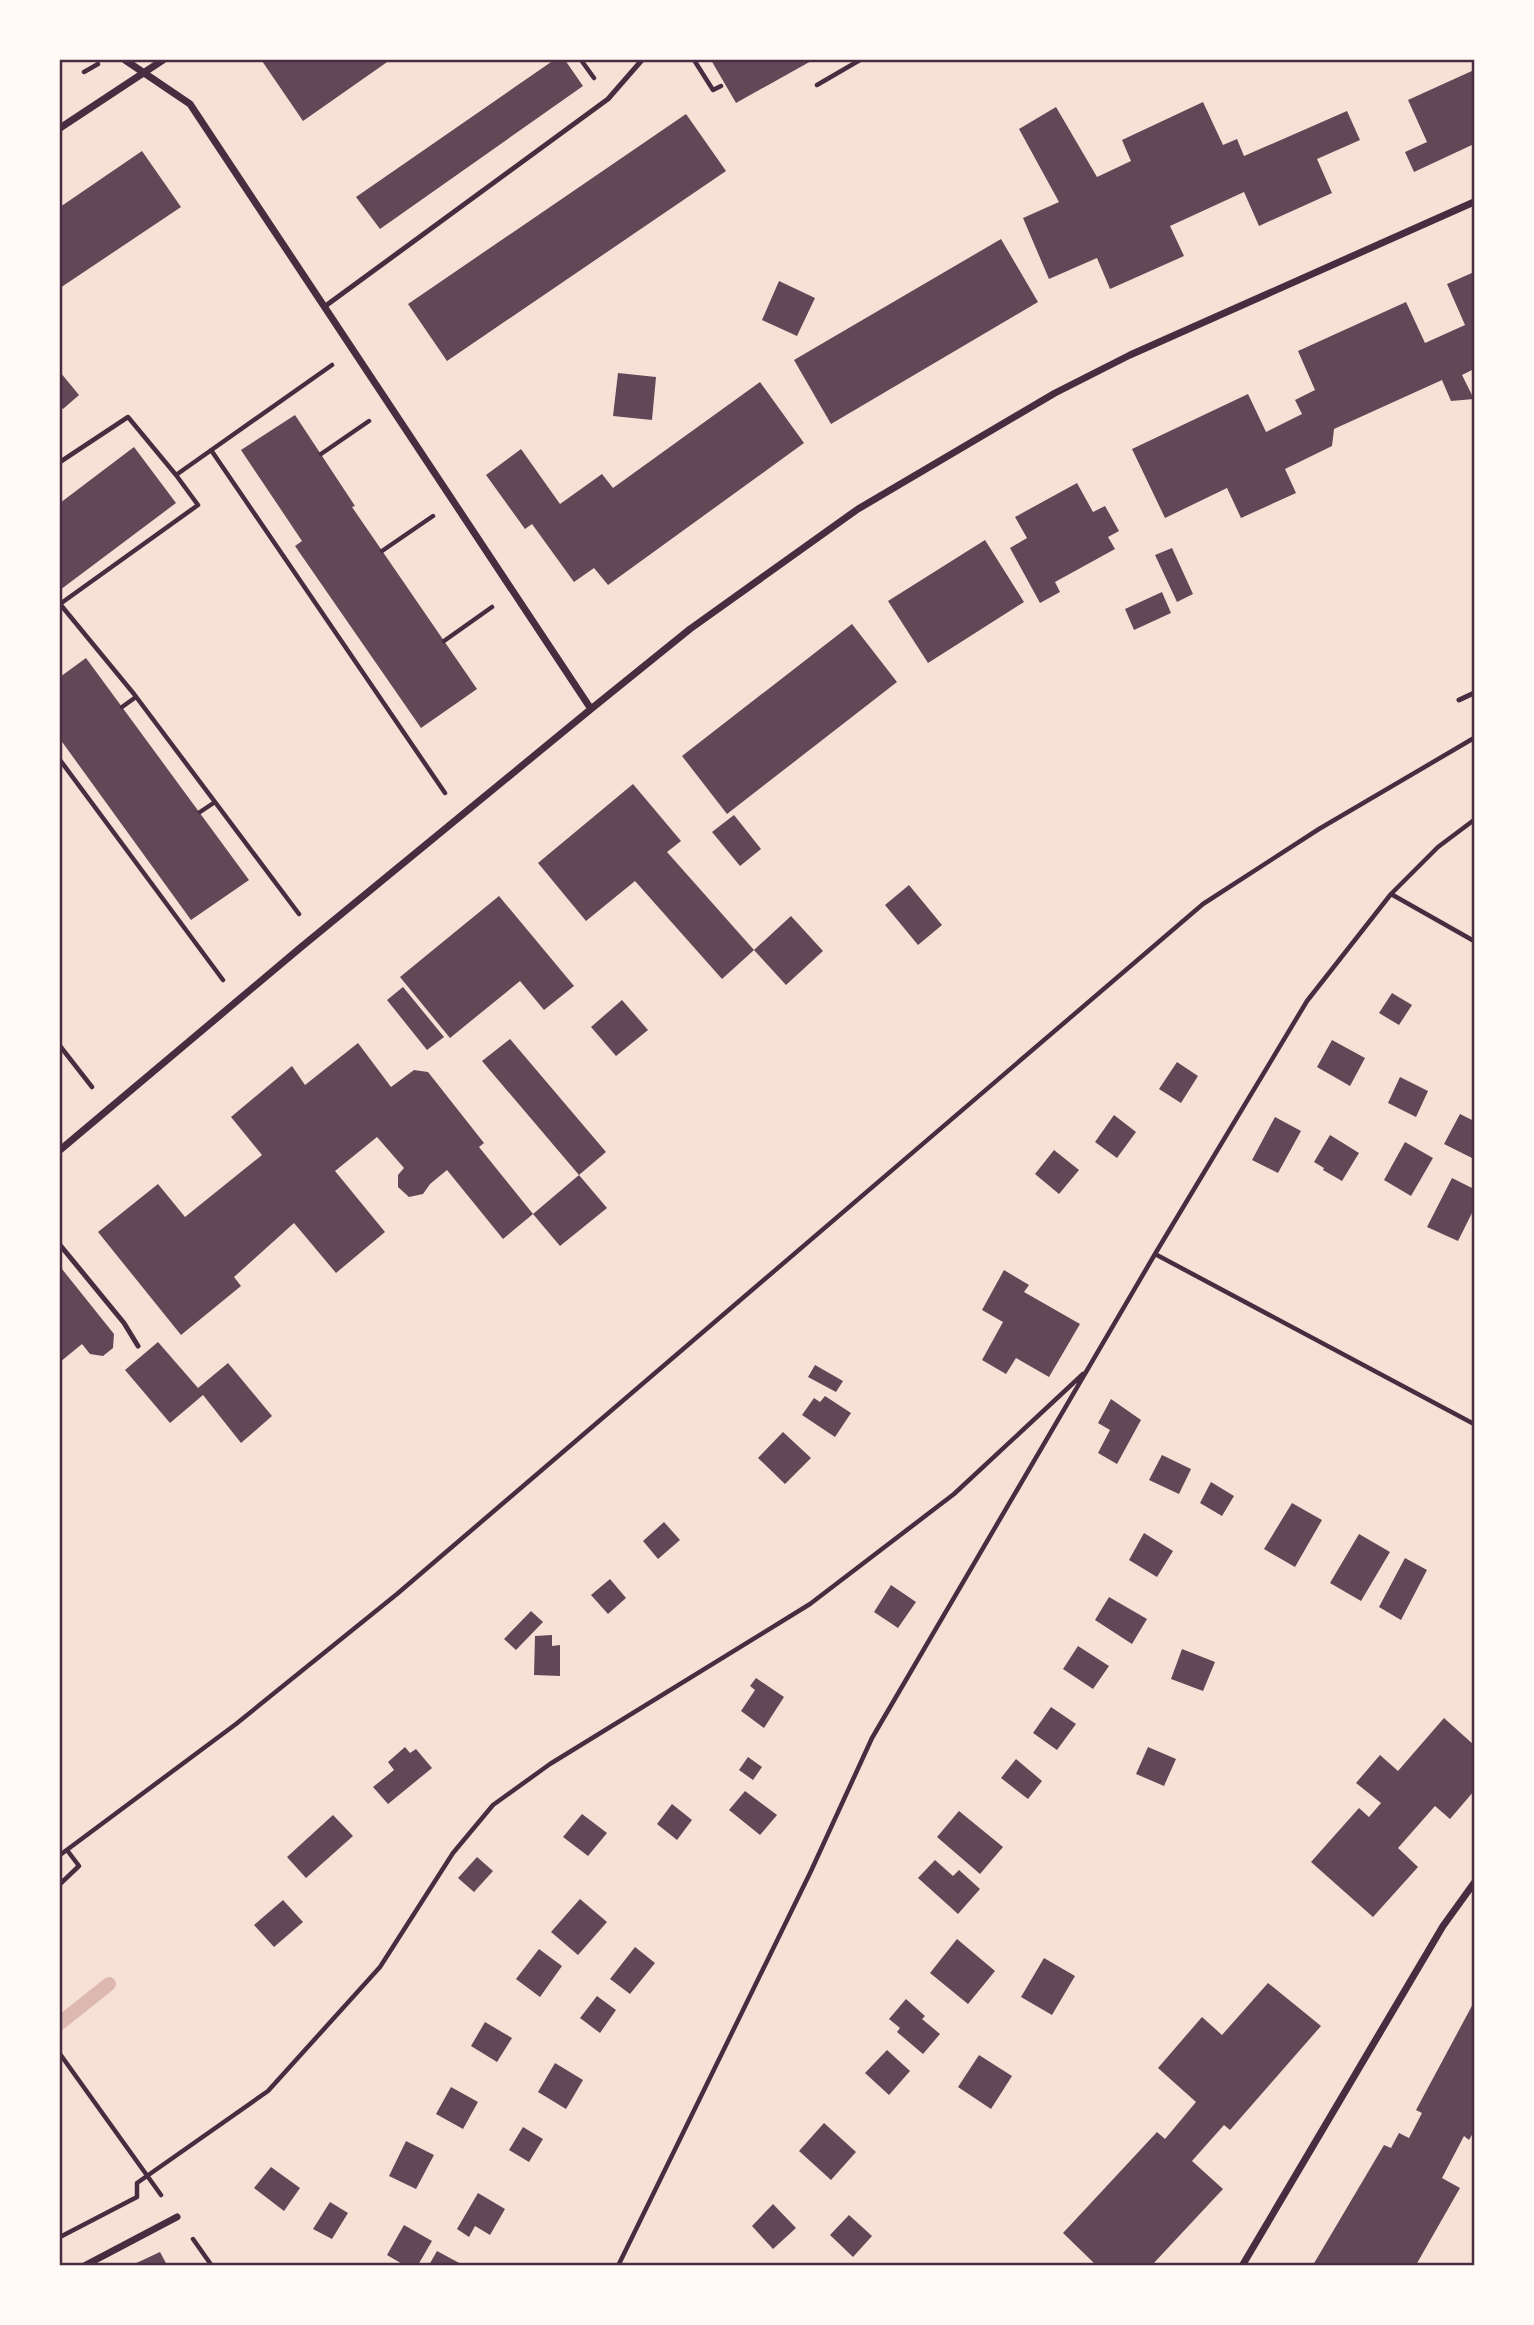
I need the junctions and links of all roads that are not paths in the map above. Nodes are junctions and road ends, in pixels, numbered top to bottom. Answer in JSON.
{"nodes":[{"id":1,"x":125,"y":60,"type":"edge"},
{"id":2,"x":163,"y":60,"type":"edge"},
{"id":3,"x":642,"y":60,"type":"edge"},
{"id":4,"x":145,"y":72,"type":"junction"},
{"id":5,"x":60,"y":128,"type":"edge"},
{"id":6,"x":1475,"y":202,"type":"edge"},
{"id":7,"x":324,"y":307,"type":"junction"},
{"id":8,"x":1475,"y":692,"type":"edge"},
{"id":9,"x":1459,"y":701,"type":"dead end"},
{"id":10,"x":591,"y":709,"type":"junction"},
{"id":11,"x":60,"y":1150,"type":"edge"},
{"id":12,"x":60,"y":1245,"type":"edge"},
{"id":13,"x":138,"y":1346,"type":"dead end"},
{"id":14,"x":1475,"y":1883,"type":"edge"},
{"id":15,"x":177,"y":2217,"type":"road end"},
{"id":16,"x":84,"y":2266,"type":"edge"},
{"id":17,"x":1242,"y":2266,"type":"edge"}],
"edges":[{"from":1,"to":4,"type":"street"},
{"from":2,"to":4,"type":"street"},
{"from":3,"to":7,"type":"lane"},
{"from":4,"to":5,"type":"street"},
{"from":4,"to":7,"type":"street"},
{"from":6,"to":10,"type":"street"},
{"from":7,"to":10,"type":"street"},
{"from":8,"to":9,"type":"lane"},
{"from":10,"to":11,"type":"street"},
{"from":12,"to":13,"type":"lane"},
{"from":14,"to":17,"type":"street"},
{"from":15,"to":16,"type":"street"}]}
